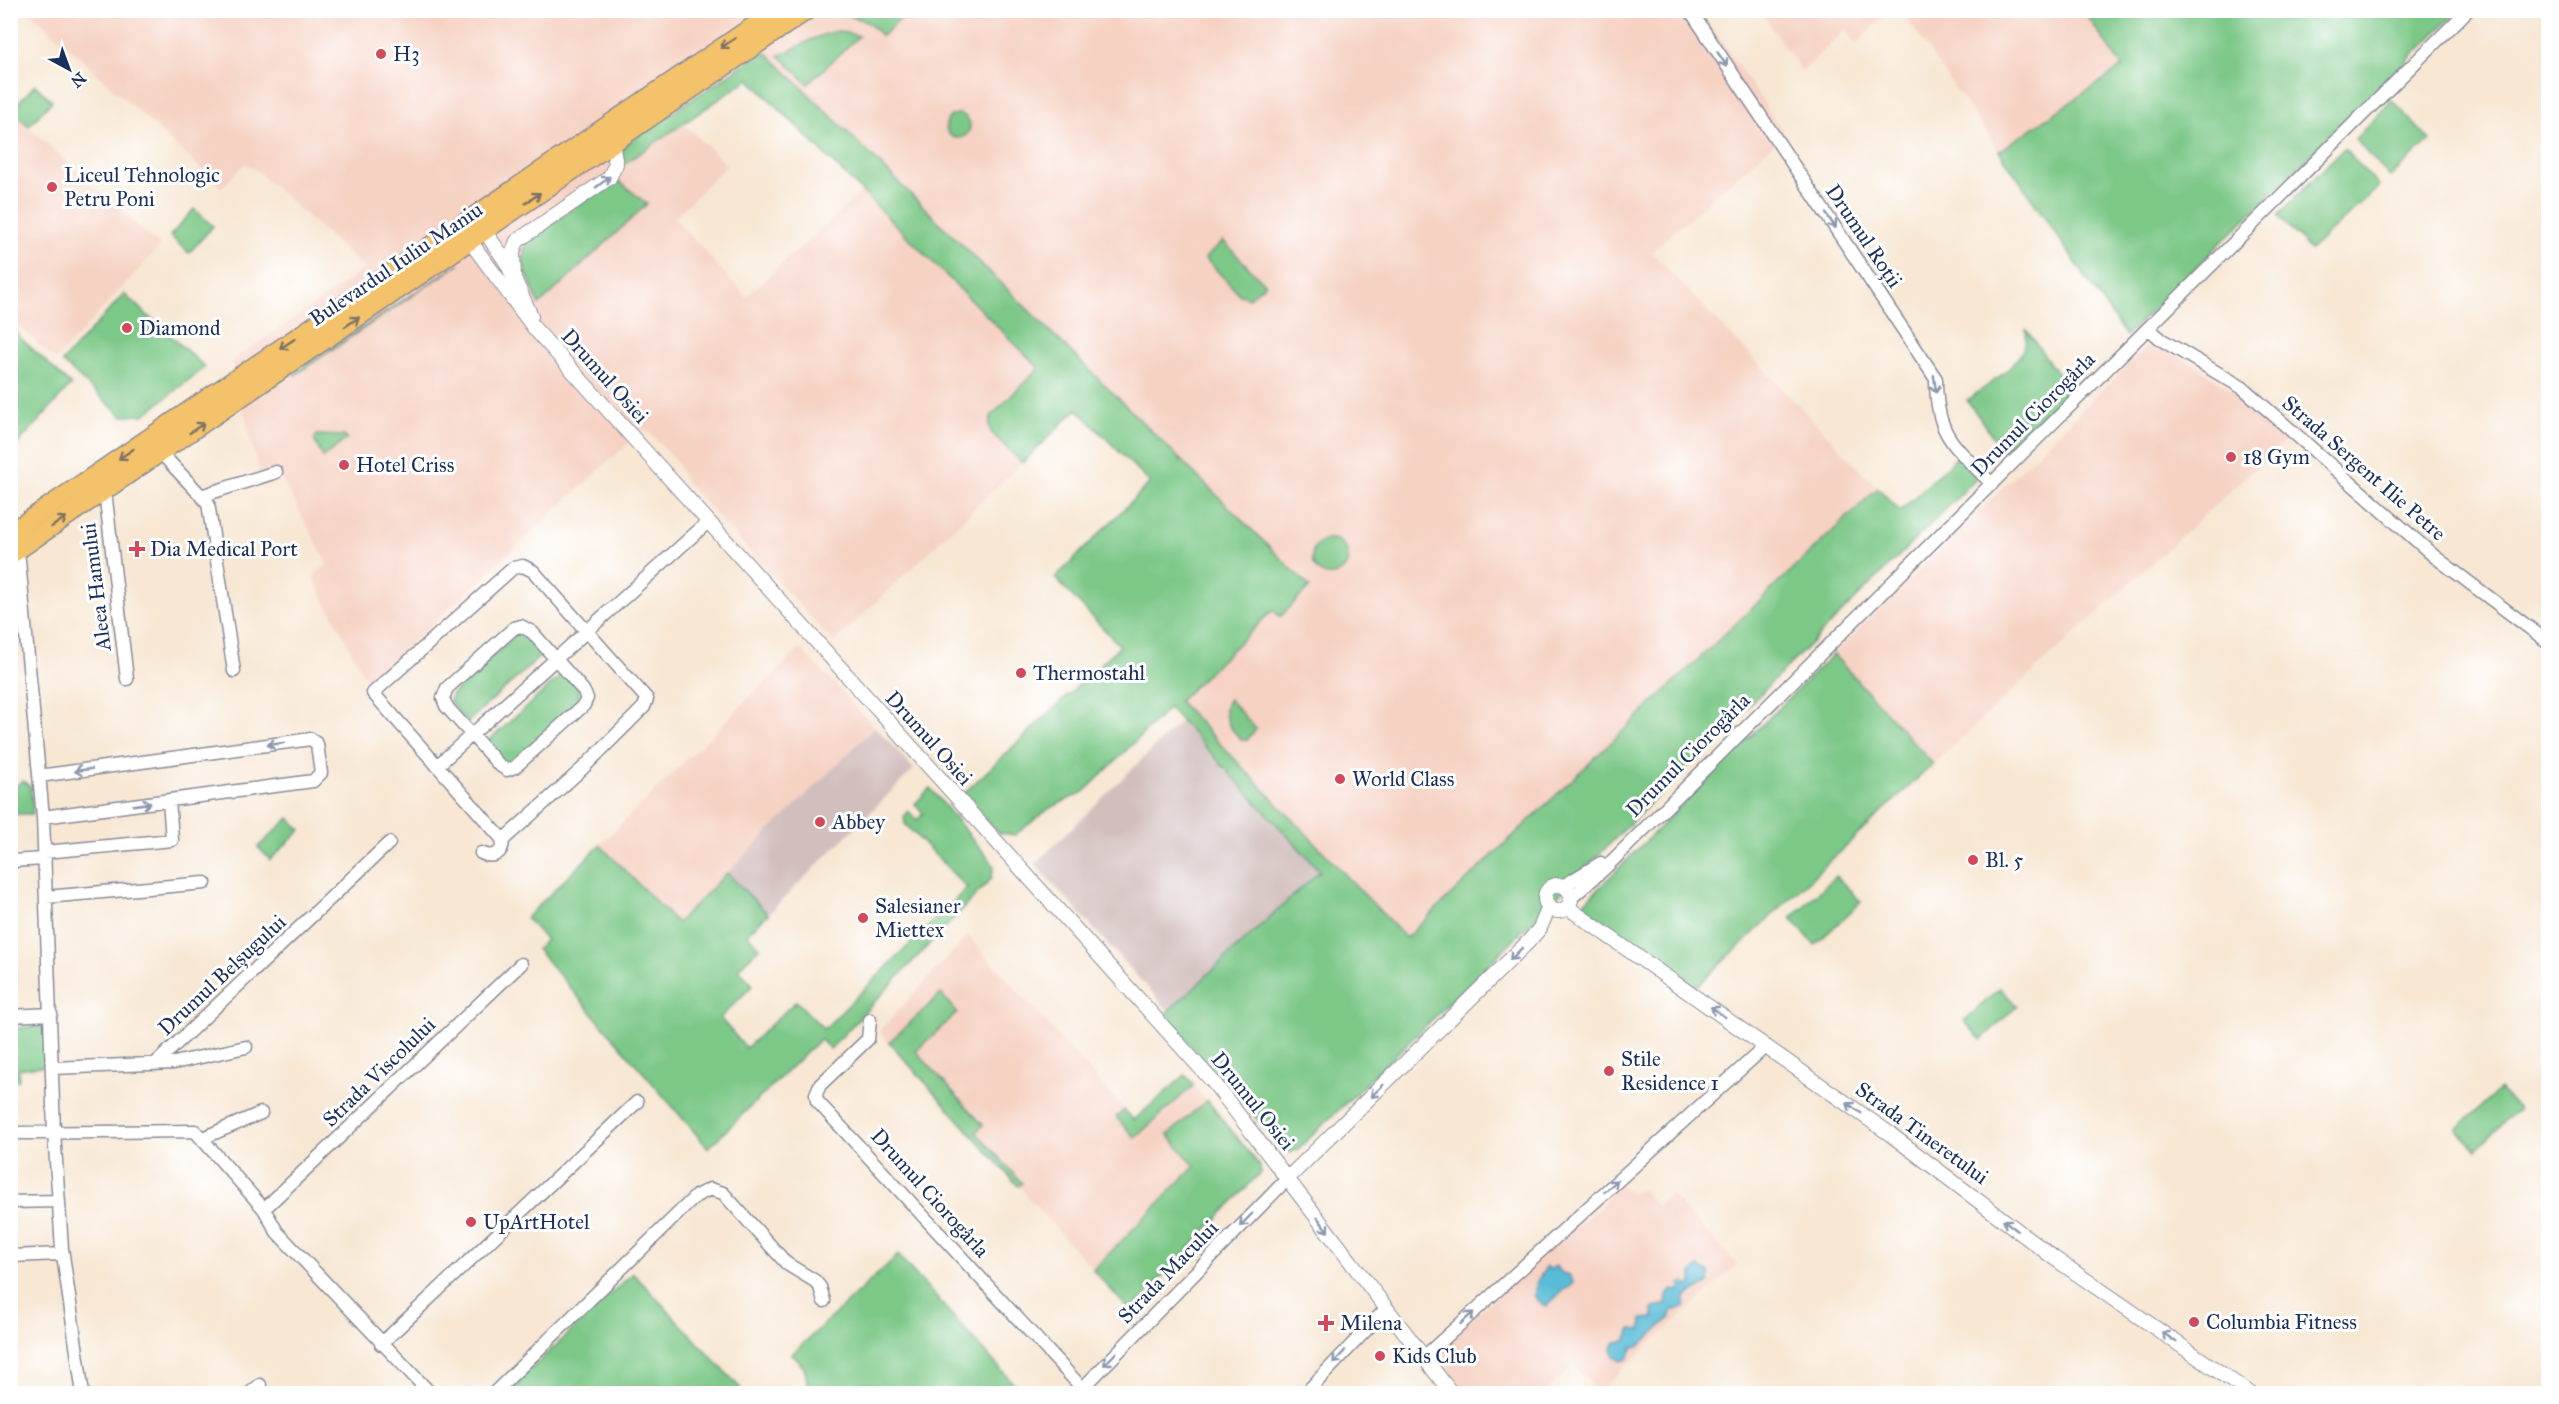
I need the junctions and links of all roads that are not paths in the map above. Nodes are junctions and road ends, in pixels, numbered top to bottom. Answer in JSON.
{"nodes":[{"id":1,"x":777,"y":10,"type":"edge"},
{"id":2,"x":807,"y":10,"type":"edge"},
{"id":3,"x":1690,"y":10,"type":"edge"},
{"id":4,"x":2468,"y":10,"type":"edge"},
{"id":5,"x":612,"y":144,"type":"junction"},
{"id":6,"x":472,"y":229,"type":"junction"},
{"id":7,"x":514,"y":278,"type":"junction"},
{"id":8,"x":535,"y":329,"type":"junction"},
{"id":9,"x":2149,"y":329,"type":"junction"},
{"id":10,"x":223,"y":388,"type":"junction"},
{"id":11,"x":233,"y":404,"type":"junction"},
{"id":12,"x":161,"y":453,"type":"junction"},
{"id":13,"x":276,"y":472,"type":"dead end"},
{"id":14,"x":1992,"y":484,"type":"junction"},
{"id":15,"x":105,"y":491,"type":"junction"},
{"id":16,"x":201,"y":496,"type":"junction"},
{"id":17,"x":708,"y":522,"type":"junction"},
{"id":18,"x":10,"y":533,"type":"edge"},
{"id":19,"x":14,"y":552,"type":"edge"},
{"id":20,"x":588,"y":630,"type":"junction"},
{"id":21,"x":2548,"y":642,"type":"edge"},
{"id":22,"x":556,"y":659,"type":"junction"},
{"id":23,"x":234,"y":671,"type":"dead end"},
{"id":24,"x":126,"y":679,"type":"dead end"},
{"id":25,"x":472,"y":735,"type":"junction"},
{"id":26,"x":437,"y":766,"type":"junction"},
{"id":27,"x":39,"y":776,"type":"junction"},
{"id":28,"x":169,"y":800,"type":"junction"},
{"id":29,"x":43,"y":817,"type":"junction"},
{"id":30,"x":503,"y":840,"type":"junction"},
{"id":31,"x":389,"y":843,"type":"dead end"},
{"id":32,"x":1626,"y":845,"type":"junction"},
{"id":33,"x":481,"y":853,"type":"dead end"},
{"id":34,"x":45,"y":856,"type":"junction"},
{"id":35,"x":10,"y":861,"type":"edge"},
{"id":36,"x":205,"y":883,"type":"dead end"},
{"id":37,"x":1563,"y":886,"type":"junction"},
{"id":38,"x":46,"y":897,"type":"junction"},
{"id":39,"x":1569,"y":902,"type":"junction"},
{"id":40,"x":1549,"y":907,"type":"junction"},
{"id":41,"x":521,"y":964,"type":"dead end"},
{"id":42,"x":51,"y":1014,"type":"junction"},
{"id":43,"x":10,"y":1016,"type":"edge"},
{"id":44,"x":870,"y":1020,"type":"dead end"},
{"id":45,"x":1766,"y":1046,"type":"junction"},
{"id":46,"x":246,"y":1047,"type":"dead end"},
{"id":47,"x":155,"y":1064,"type":"junction"},
{"id":48,"x":53,"y":1068,"type":"junction"},
{"id":49,"x":637,"y":1102,"type":"dead end"},
{"id":50,"x":261,"y":1113,"type":"dead end"},
{"id":51,"x":54,"y":1132,"type":"junction"},
{"id":52,"x":10,"y":1133,"type":"edge"},
{"id":53,"x":203,"y":1138,"type":"junction"},
{"id":54,"x":1274,"y":1160,"type":"junction"},
{"id":55,"x":1288,"y":1178,"type":"junction"},
{"id":56,"x":1271,"y":1195,"type":"junction"},
{"id":57,"x":59,"y":1201,"type":"junction"},
{"id":58,"x":10,"y":1202,"type":"edge"},
{"id":59,"x":264,"y":1209,"type":"junction"},
{"id":60,"x":63,"y":1254,"type":"junction"},
{"id":61,"x":10,"y":1256,"type":"edge"},
{"id":62,"x":824,"y":1301,"type":"dead end"},
{"id":63,"x":1387,"y":1308,"type":"junction"},
{"id":64,"x":381,"y":1344,"type":"junction"},
{"id":65,"x":1424,"y":1357,"type":"junction"},
{"id":66,"x":260,"y":1384,"type":"dead end"},
{"id":67,"x":1079,"y":1391,"type":"edge"},
{"id":68,"x":83,"y":1394,"type":"edge"},
{"id":69,"x":249,"y":1394,"type":"edge"},
{"id":70,"x":430,"y":1394,"type":"edge"},
{"id":71,"x":493,"y":1394,"type":"edge"},
{"id":72,"x":1305,"y":1394,"type":"edge"},
{"id":73,"x":1452,"y":1394,"type":"edge"},
{"id":74,"x":2251,"y":1394,"type":"edge"}],
"edges":[{"from":1,"to":6,"type":"main road","name":"Bulevardul Iuliu Maniu","one_way":true},
{"from":2,"to":5,"type":"main road","name":"Bulevardul Iuliu Maniu"},
{"from":3,"to":14,"type":"street","name":"Drumul Roții","one_way":true},
{"from":4,"to":9,"type":"street","name":"Drumul Ciorogârla"},
{"from":6,"to":5,"type":"main road","name":"Bulevardul Iuliu Maniu","one_way":true},
{"from":7,"to":5,"type":"street","one_way":true},
{"from":6,"to":7,"type":"street","name":"Drumul Osiei"},
{"from":6,"to":8,"type":"street","name":"Drumul Osiei"},
{"from":6,"to":10,"type":"main road","name":"Bulevardul Iuliu Maniu","one_way":true},
{"from":11,"to":6,"type":"main road","name":"Bulevardul Iuliu Maniu","one_way":true},
{"from":7,"to":8,"type":"street","name":"Drumul Osiei"},
{"from":8,"to":17,"type":"street","name":"Drumul Osiei"},
{"from":9,"to":14,"type":"street","name":"Drumul Ciorogârla"},
{"from":9,"to":21,"type":"street","name":"Strada Sergent Ilie Petre"},
{"from":10,"to":11,"type":"main road"},
{"from":10,"to":18,"type":"main road","name":"Bulevardul Iuliu Maniu","one_way":true},
{"from":12,"to":11,"type":"main road","name":"Bulevardul Iuliu Maniu","one_way":true},
{"from":12,"to":15,"type":"main road","name":"Bulevardul Iuliu Maniu"},
{"from":12,"to":16,"type":"street"},
{"from":13,"to":16,"type":"street"},
{"from":14,"to":32,"type":"street","name":"Drumul Ciorogârla"},
{"from":19,"to":15,"type":"main road","name":"Bulevardul Iuliu Maniu","one_way":true},
{"from":15,"to":24,"type":"street","name":"Aleea Hamului"},
{"from":16,"to":23,"type":"street"},
{"from":17,"to":20,"type":"street"},
{"from":17,"to":54,"type":"street","name":"Drumul Osiei"},
{"from":19,"to":27,"type":"street"},
{"from":20,"to":22,"type":"street"},
{"from":20,"to":26,"type":"street"},
{"from":20,"to":30,"type":"street"},
{"from":22,"to":25,"type":"street"},
{"from":22,"to":25,"type":"street"},
{"from":22,"to":25,"type":"street"},
{"from":25,"to":26,"type":"street"},
{"from":26,"to":30,"type":"street"},
{"from":28,"to":27,"type":"street","one_way":true},
{"from":27,"to":29,"type":"street"},
{"from":29,"to":28,"type":"street","one_way":true},
{"from":28,"to":34,"type":"street"},
{"from":29,"to":34,"type":"street"},
{"from":30,"to":33,"type":"street"},
{"from":31,"to":47,"type":"street","name":"Drumul Belșugului"},
{"from":32,"to":37,"type":"street","name":"Drumul Ciorogârla"},
{"from":32,"to":39,"type":"street","name":"Drumul Ciorogârla"},
{"from":34,"to":35,"type":"street"},
{"from":34,"to":38,"type":"street"},
{"from":36,"to":38,"type":"street"},
{"from":37,"to":39,"type":"street"},
{"from":37,"to":40,"type":"street"},
{"from":38,"to":42,"type":"street"},
{"from":39,"to":40,"type":"street"},
{"from":45,"to":39,"type":"street","name":"Strada Tineretului","one_way":true},
{"from":40,"to":55,"type":"street","one_way":true},
{"from":41,"to":59,"type":"street","name":"Strada Viscolului"},
{"from":42,"to":43,"type":"street"},
{"from":42,"to":48,"type":"street"},
{"from":44,"to":67,"type":"street","name":"Drumul Ciorogârla"},
{"from":65,"to":45,"type":"street","one_way":true},
{"from":74,"to":45,"type":"street","name":"Strada Tineretului","one_way":true},
{"from":46,"to":47,"type":"street"},
{"from":47,"to":48,"type":"street","name":"Drumul Belșugului"},
{"from":48,"to":51,"type":"street"},
{"from":49,"to":64,"type":"street"},
{"from":50,"to":53,"type":"street"},
{"from":51,"to":52,"type":"street"},
{"from":51,"to":53,"type":"street"},
{"from":51,"to":57,"type":"street"},
{"from":53,"to":59,"type":"street"},
{"from":54,"to":55,"type":"street","name":"Drumul Osiei"},
{"from":54,"to":56,"type":"street"},
{"from":55,"to":56,"type":"street","name":"Strada Macului"},
{"from":55,"to":63,"type":"street","name":"Drumul Osiei","one_way":true},
{"from":56,"to":67,"type":"street","name":"Strada Macului","one_way":true},
{"from":57,"to":58,"type":"street"},
{"from":57,"to":60,"type":"street"},
{"from":59,"to":64,"type":"street"},
{"from":60,"to":61,"type":"street"},
{"from":60,"to":68,"type":"street"},
{"from":62,"to":71,"type":"street"},
{"from":63,"to":65,"type":"street","name":"Drumul Osiei"},
{"from":63,"to":72,"type":"street","one_way":true},
{"from":64,"to":70,"type":"street"},
{"from":65,"to":73,"type":"street","name":"Drumul Osiei"},
{"from":66,"to":69,"type":"street"}]}
